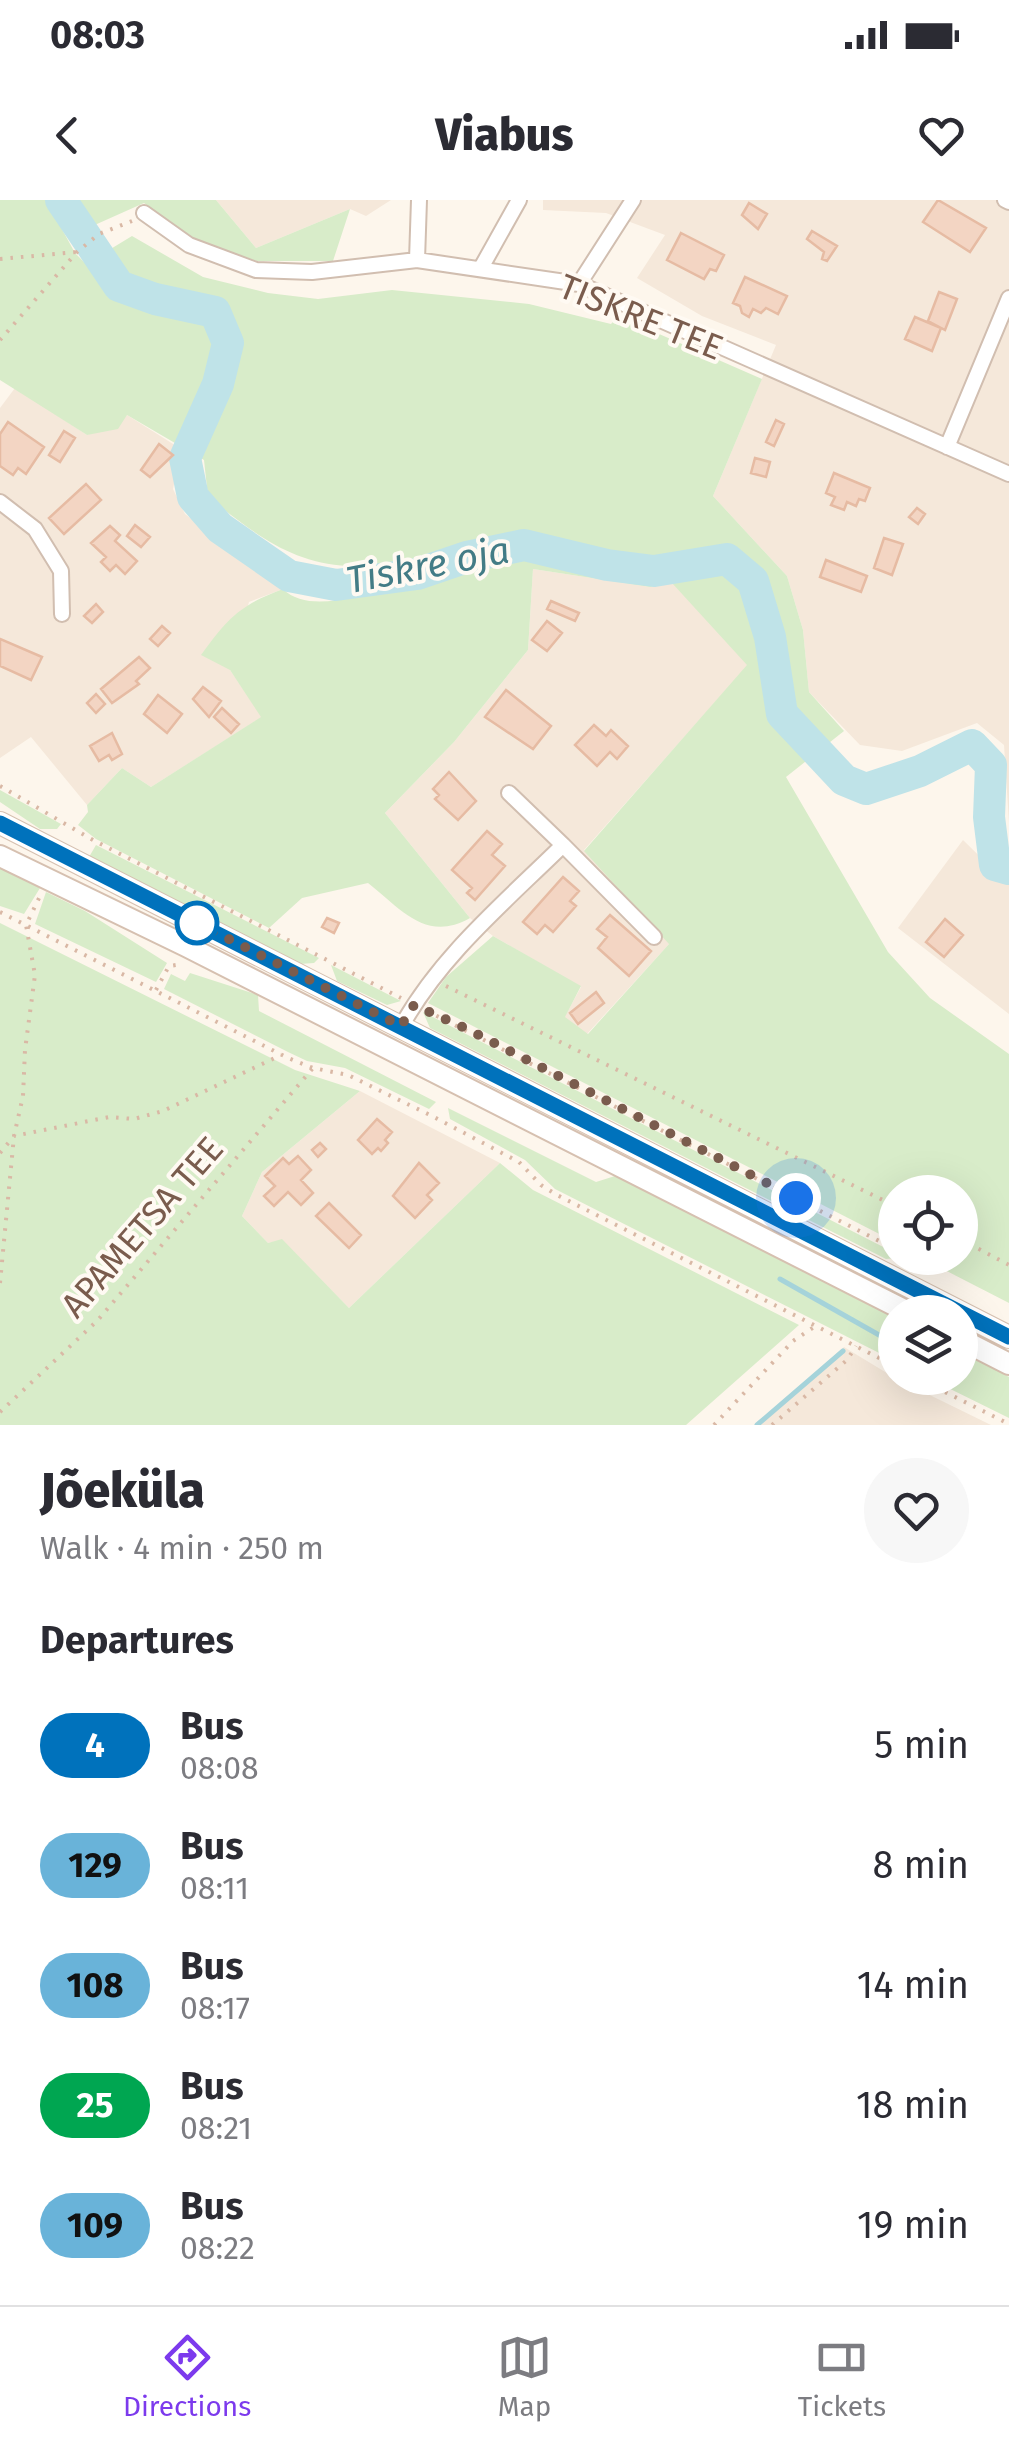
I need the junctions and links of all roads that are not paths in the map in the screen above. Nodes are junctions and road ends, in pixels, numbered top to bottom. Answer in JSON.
{"nodes":[{"id":1,"x":418,"y":200,"type":"edge"},
{"id":2,"x":519,"y":200,"type":"edge"},
{"id":3,"x":633,"y":200,"type":"edge"},
{"id":4,"x":144,"y":213,"type":"road end"},
{"id":5,"x":417,"y":260,"type":"junction"},
{"id":6,"x":481,"y":268,"type":"junction"},
{"id":7,"x":579,"y":284,"type":"junction"},
{"id":8,"x":1009,"y":298,"type":"edge"},
{"id":9,"x":947,"y":448,"type":"junction"},
{"id":10,"x":1009,"y":474,"type":"edge"},
{"id":11,"x":0,"y":502,"type":"edge"},
{"id":12,"x":62,"y":614,"type":"dead end"},
{"id":13,"x":509,"y":792,"type":"dead end"},
{"id":14,"x":0,"y":823,"type":"edge"},
{"id":15,"x":563,"y":845,"type":"junction"},
{"id":16,"x":0,"y":856,"type":"edge"},
{"id":17,"x":654,"y":937,"type":"dead end"},
{"id":18,"x":401,"y":1026,"type":"junction"},
{"id":19,"x":878,"y":1297,"type":"edge"},
{"id":20,"x":1009,"y":1338,"type":"edge"},
{"id":21,"x":978,"y":1348,"type":"edge"},
{"id":22,"x":1009,"y":1364,"type":"edge"}],
"edges":[{"from":1,"to":5,"type":"street"},
{"from":2,"to":6,"type":"street"},
{"from":3,"to":7,"type":"street"},
{"from":4,"to":5,"type":"street","name":"TISKRE TEE"},
{"from":5,"to":6,"type":"street","name":"TISKRE TEE"},
{"from":6,"to":7,"type":"street","name":"TISKRE TEE"},
{"from":7,"to":9,"type":"street","name":"TISKRE TEE"},
{"from":8,"to":9,"type":"street"},
{"from":9,"to":10,"type":"street","name":"TISKRE TEE"},
{"from":11,"to":12,"type":"street"},
{"from":13,"to":15,"type":"street"},
{"from":14,"to":18,"type":"street"},
{"from":15,"to":17,"type":"street"},
{"from":15,"to":18,"type":"street"},
{"from":16,"to":19,"type":"street"},
{"from":18,"to":20,"type":"street"},
{"from":21,"to":22,"type":"street"}]}
